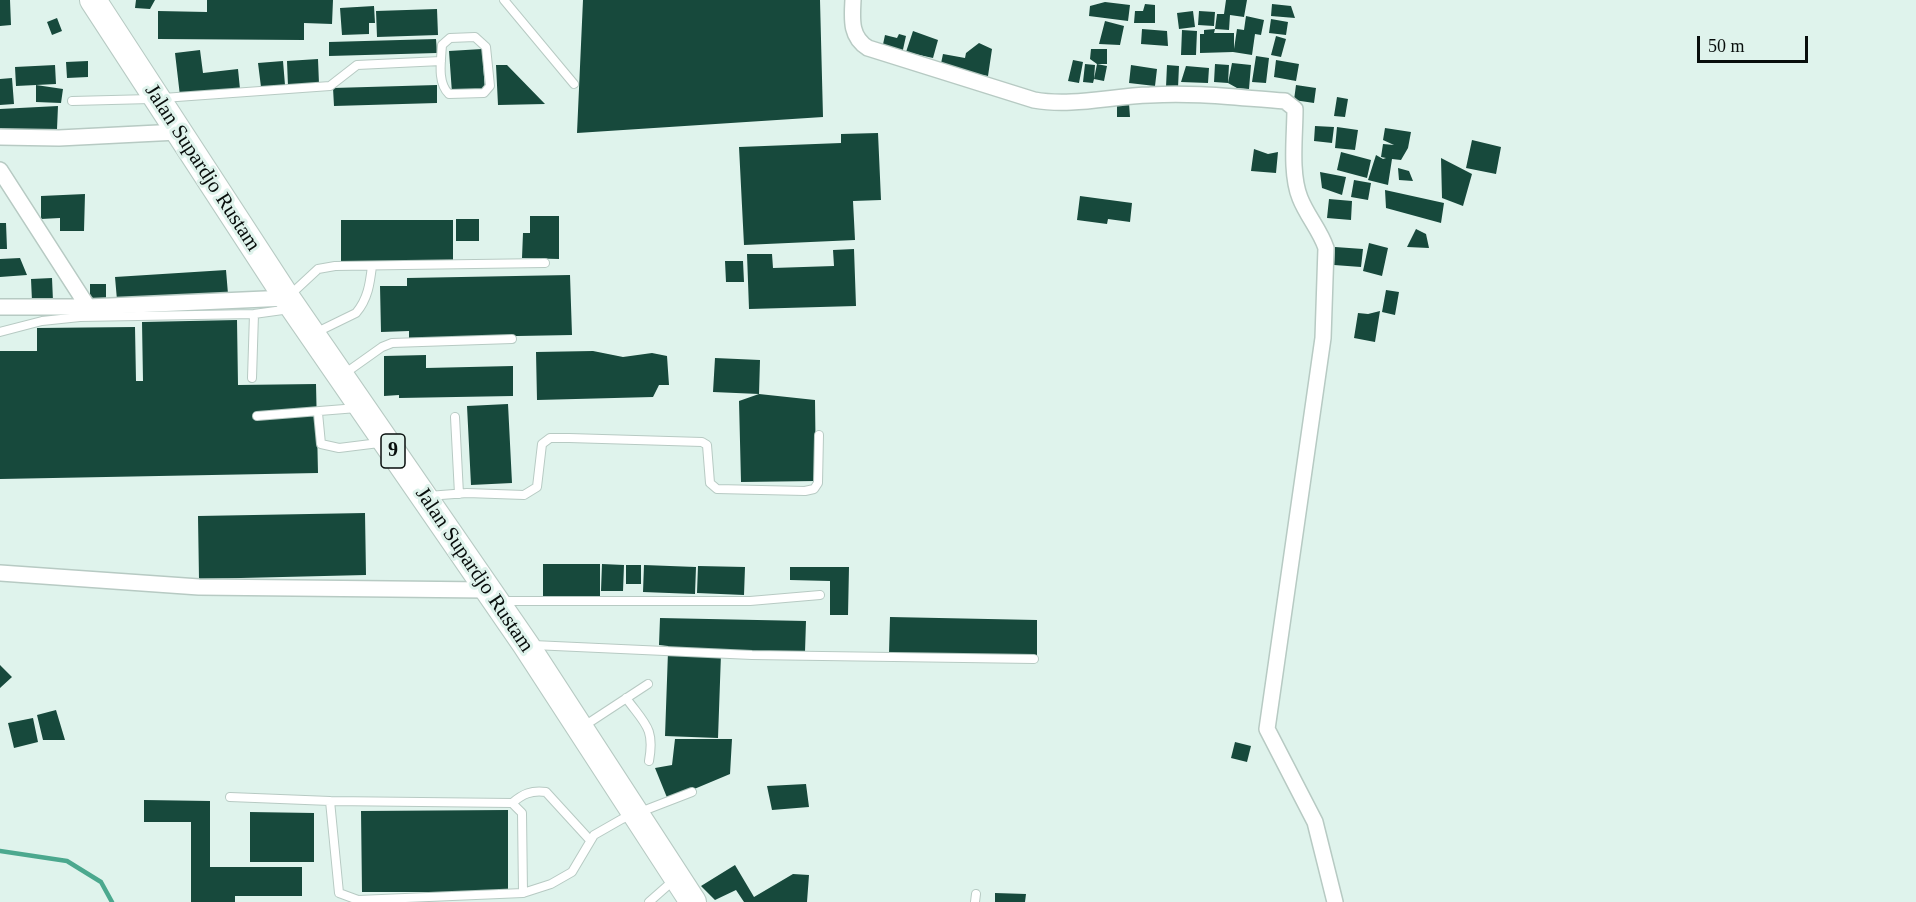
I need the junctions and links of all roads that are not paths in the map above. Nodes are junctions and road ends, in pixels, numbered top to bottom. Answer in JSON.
{"nodes":[{"id":1,"x":93,"y":0,"type":"edge"},
{"id":2,"x":504,"y":0,"type":"edge"},
{"id":3,"x":853,"y":0,"type":"edge"},
{"id":4,"x":441,"y":61,"type":"junction"},
{"id":5,"x":574,"y":84,"type":"dead end"},
{"id":6,"x":156,"y":99,"type":"junction"},
{"id":7,"x":72,"y":101,"type":"dead end"},
{"id":8,"x":177,"y":132,"type":"junction"},
{"id":9,"x":0,"y":137,"type":"edge"},
{"id":10,"x":0,"y":170,"type":"edge"},
{"id":11,"x":545,"y":263,"type":"dead end"},
{"id":12,"x":372,"y":266,"type":"junction"},
{"id":13,"x":291,"y":303,"type":"junction"},
{"id":14,"x":0,"y":307,"type":"edge"},
{"id":15,"x":88,"y":307,"type":"junction"},
{"id":16,"x":254,"y":314,"type":"junction"},
{"id":17,"x":0,"y":332,"type":"edge"},
{"id":18,"x":313,"y":334,"type":"junction"},
{"id":19,"x":512,"y":339,"type":"dead end"},
{"id":20,"x":342,"y":375,"type":"junction"},
{"id":21,"x":252,"y":378,"type":"dead end"},
{"id":22,"x":364,"y":407,"type":"junction"},
{"id":23,"x":318,"y":413,"type":"junction"},
{"id":24,"x":257,"y":416,"type":"dead end"},
{"id":25,"x":454,"y":417,"type":"dead end"},
{"id":26,"x":819,"y":435,"type":"dead end"},
{"id":27,"x":387,"y":441,"type":"junction"},
{"id":28,"x":459,"y":494,"type":"junction"},
{"id":29,"x":423,"y":496,"type":"junction"},
{"id":30,"x":0,"y":573,"type":"edge"},
{"id":31,"x":490,"y":595,"type":"junction"},
{"id":32,"x":820,"y":595,"type":"dead end"},
{"id":33,"x":525,"y":645,"type":"junction"},
{"id":34,"x":1034,"y":659,"type":"dead end"},
{"id":35,"x":648,"y":684,"type":"dead end"},
{"id":36,"x":626,"y":698,"type":"junction"},
{"id":37,"x":581,"y":729,"type":"junction"},
{"id":38,"x":649,"y":761,"type":"dead end"},
{"id":39,"x":692,"y":792,"type":"dead end"},
{"id":40,"x":230,"y":797,"type":"dead end"},
{"id":41,"x":330,"y":801,"type":"junction"},
{"id":42,"x":512,"y":803,"type":"junction"},
{"id":43,"x":637,"y":815,"type":"junction"},
{"id":44,"x":589,"y":839,"type":"junction"},
{"id":45,"x":677,"y":877,"type":"junction"},
{"id":46,"x":523,"y":893,"type":"junction"},
{"id":47,"x":649,"y":902,"type":"edge"},
{"id":48,"x":693,"y":902,"type":"edge"},
{"id":49,"x":1335,"y":902,"type":"edge"}],
"edges":[{"from":1,"to":6,"type":"highway","name":"Jalan Supardjo Rustam","number":"9"},
{"from":2,"to":5,"type":"lane"},
{"from":3,"to":49,"type":"street"},
{"from":4,"to":4,"type":"lane"},
{"from":4,"to":6,"type":"lane"},
{"from":6,"to":7,"type":"lane"},
{"from":6,"to":8,"type":"highway","name":"Jalan Supardjo Rustam","number":"9"},
{"from":8,"to":9,"type":"street"},
{"from":8,"to":13,"type":"highway","name":"Jalan Supardjo Rustam","number":"9"},
{"from":10,"to":15,"type":"street"},
{"from":11,"to":12,"type":"lane"},
{"from":12,"to":13,"type":"lane"},
{"from":12,"to":18,"type":"lane"},
{"from":13,"to":15,"type":"street"},
{"from":13,"to":16,"type":"lane"},
{"from":13,"to":18,"type":"highway","name":"Jalan Supardjo Rustam","number":"9"},
{"from":14,"to":15,"type":"street"},
{"from":16,"to":17,"type":"lane"},
{"from":16,"to":21,"type":"lane"},
{"from":18,"to":20,"type":"highway","name":"Jalan Supardjo Rustam","number":"9"},
{"from":19,"to":20,"type":"lane"},
{"from":20,"to":22,"type":"highway","name":"Jalan Supardjo Rustam","number":"9"},
{"from":22,"to":23,"type":"lane"},
{"from":22,"to":27,"type":"highway","name":"Jalan Supardjo Rustam","number":"9"},
{"from":23,"to":24,"type":"lane"},
{"from":23,"to":27,"type":"lane"},
{"from":25,"to":28,"type":"lane"},
{"from":26,"to":28,"type":"lane"},
{"from":27,"to":29,"type":"highway","name":"Jalan Supardjo Rustam","number":"9"},
{"from":28,"to":29,"type":"lane"},
{"from":29,"to":31,"type":"highway","name":"Jalan Supardjo Rustam","number":"9"},
{"from":30,"to":31,"type":"street"},
{"from":31,"to":32,"type":"lane"},
{"from":31,"to":33,"type":"highway","name":"Jalan Supardjo Rustam","number":"9"},
{"from":33,"to":34,"type":"lane"},
{"from":33,"to":37,"type":"highway","name":"Jalan Supardjo Rustam","number":"9"},
{"from":35,"to":36,"type":"lane"},
{"from":36,"to":37,"type":"lane"},
{"from":36,"to":38,"type":"lane"},
{"from":37,"to":43,"type":"highway","name":"Jalan Supardjo Rustam","number":"9"},
{"from":39,"to":43,"type":"lane"},
{"from":40,"to":41,"type":"lane"},
{"from":41,"to":42,"type":"lane"},
{"from":41,"to":46,"type":"lane"},
{"from":42,"to":44,"type":"lane"},
{"from":42,"to":46,"type":"lane"},
{"from":43,"to":44,"type":"lane"},
{"from":43,"to":45,"type":"highway","name":"Jalan Supardjo Rustam","number":"9"},
{"from":44,"to":46,"type":"lane"},
{"from":45,"to":47,"type":"lane"},
{"from":45,"to":48,"type":"highway","name":"Jalan Supardjo Rustam","number":"9"}]}
